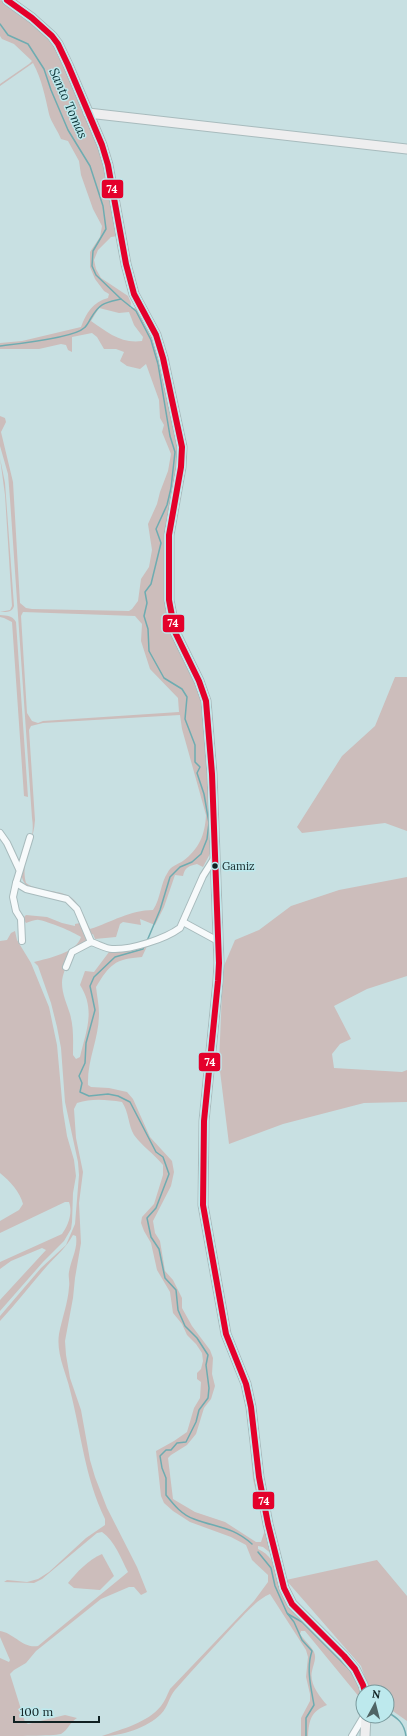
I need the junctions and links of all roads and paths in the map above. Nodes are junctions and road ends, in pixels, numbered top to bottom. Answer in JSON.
{"nodes":[{"id":1,"x":7,"y":0,"type":"edge"},
{"id":2,"x":88,"y":112,"type":"junction"},
{"id":3,"x":407,"y":149,"type":"edge"},
{"id":4,"x":0,"y":833,"type":"edge"},
{"id":5,"x":30,"y":836,"type":"dead end"},
{"id":6,"x":215,"y":857,"type":"junction"},
{"id":7,"x":19,"y":869,"type":"junction"},
{"id":8,"x":16,"y":883,"type":"junction"},
{"id":9,"x":183,"y":922,"type":"junction"},
{"id":10,"x":22,"y":941,"type":"dead end"},
{"id":11,"x":218,"y":941,"type":"junction"},
{"id":12,"x":91,"y":942,"type":"junction"},
{"id":13,"x":66,"y":967,"type":"dead end"},
{"id":14,"x":362,"y":1684,"type":"edge"},
{"id":15,"x":360,"y":1724,"type":"edge"},
{"id":16,"x":365,"y":1724,"type":"edge"},
{"id":17,"x":352,"y":1736,"type":"edge"},
{"id":18,"x":365,"y":1736,"type":"edge"}],
"edges":[{"from":1,"to":2,"type":"street"},
{"from":2,"to":3,"type":"street"},
{"from":2,"to":6,"type":"street"},
{"from":4,"to":7,"type":"street"},
{"from":5,"to":7,"type":"street"},
{"from":6,"to":9,"type":"street"},
{"from":6,"to":11,"type":"street"},
{"from":7,"to":8,"type":"street"},
{"from":8,"to":10,"type":"street"},
{"from":8,"to":12,"type":"street"},
{"from":9,"to":11,"type":"street"},
{"from":9,"to":12,"type":"street"},
{"from":11,"to":14,"type":"street"},
{"from":12,"to":13,"type":"street"},
{"from":15,"to":17,"type":"street"},
{"from":16,"to":18,"type":"street"}]}
